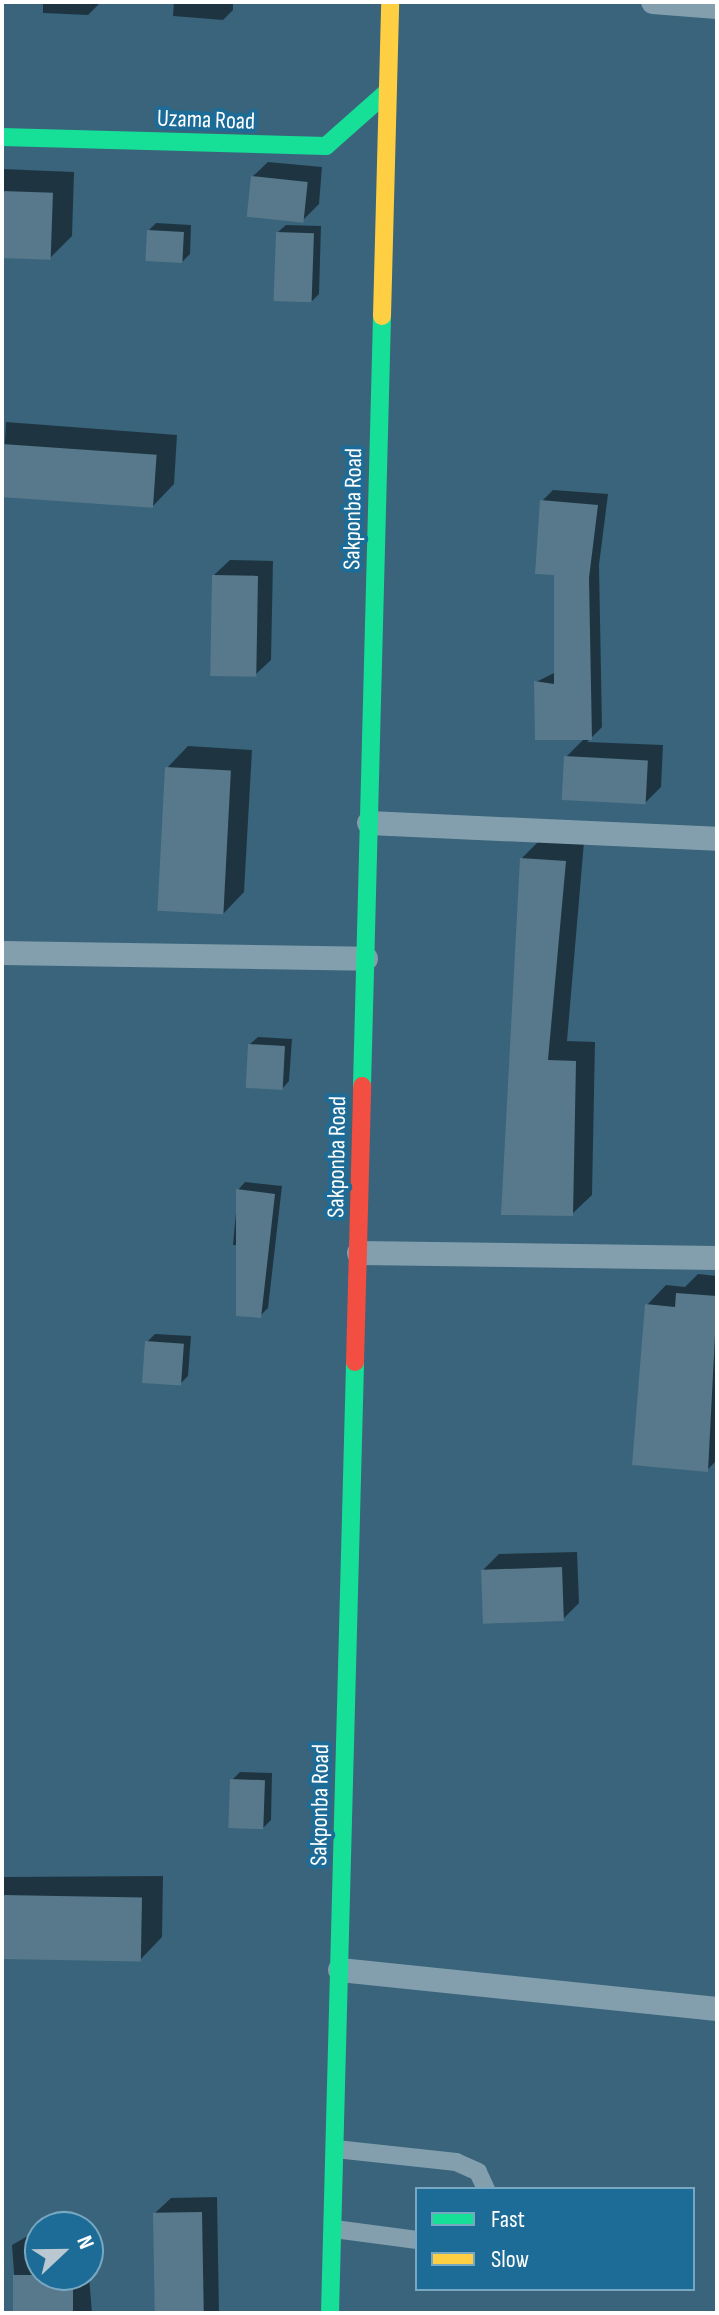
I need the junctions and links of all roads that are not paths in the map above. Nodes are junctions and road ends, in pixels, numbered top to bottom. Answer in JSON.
{"nodes":[{"id":1,"x":390,"y":2,"type":"edge"},
{"id":2,"x":653,"y":2,"type":"edge"},
{"id":3,"x":717,"y":7,"type":"edge"},
{"id":4,"x":387,"y":92,"type":"junction"},
{"id":5,"x":2,"y":137,"type":"edge"},
{"id":6,"x":369,"y":823,"type":"junction"},
{"id":7,"x":717,"y":839,"type":"edge"},
{"id":8,"x":2,"y":953,"type":"edge"},
{"id":9,"x":366,"y":959,"type":"junction"},
{"id":10,"x":359,"y":1253,"type":"junction"},
{"id":11,"x":717,"y":1258,"type":"edge"},
{"id":12,"x":340,"y":1970,"type":"junction"},
{"id":13,"x":717,"y":2009,"type":"edge"},
{"id":14,"x":336,"y":2149,"type":"junction"},
{"id":15,"x":485,"y":2187,"type":"edge"},
{"id":16,"x":334,"y":2229,"type":"junction"},
{"id":17,"x":415,"y":2240,"type":"edge"},
{"id":18,"x":330,"y":2313,"type":"edge"}],
"edges":[{"from":1,"to":4,"type":"main road","name":"Sakponba Road"},
{"from":2,"to":3,"type":"street"},
{"from":4,"to":5,"type":"main road","name":"Uzama Road"},
{"from":4,"to":6,"type":"main road","name":"Sakponba Road"},
{"from":6,"to":7,"type":"street"},
{"from":6,"to":9,"type":"main road","name":"Sakponba Road"},
{"from":8,"to":9,"type":"street"},
{"from":9,"to":10,"type":"main road","name":"Sakponba Road"},
{"from":10,"to":11,"type":"street"},
{"from":10,"to":12,"type":"main road","name":"Sakponba Road"},
{"from":12,"to":13,"type":"street"},
{"from":12,"to":14,"type":"main road","name":"Sakponba Road"},
{"from":14,"to":15,"type":"lane"},
{"from":14,"to":16,"type":"main road","name":"Sakponba Road"},
{"from":16,"to":17,"type":"lane"},
{"from":16,"to":18,"type":"main road","name":"Sakponba Road"}]}
